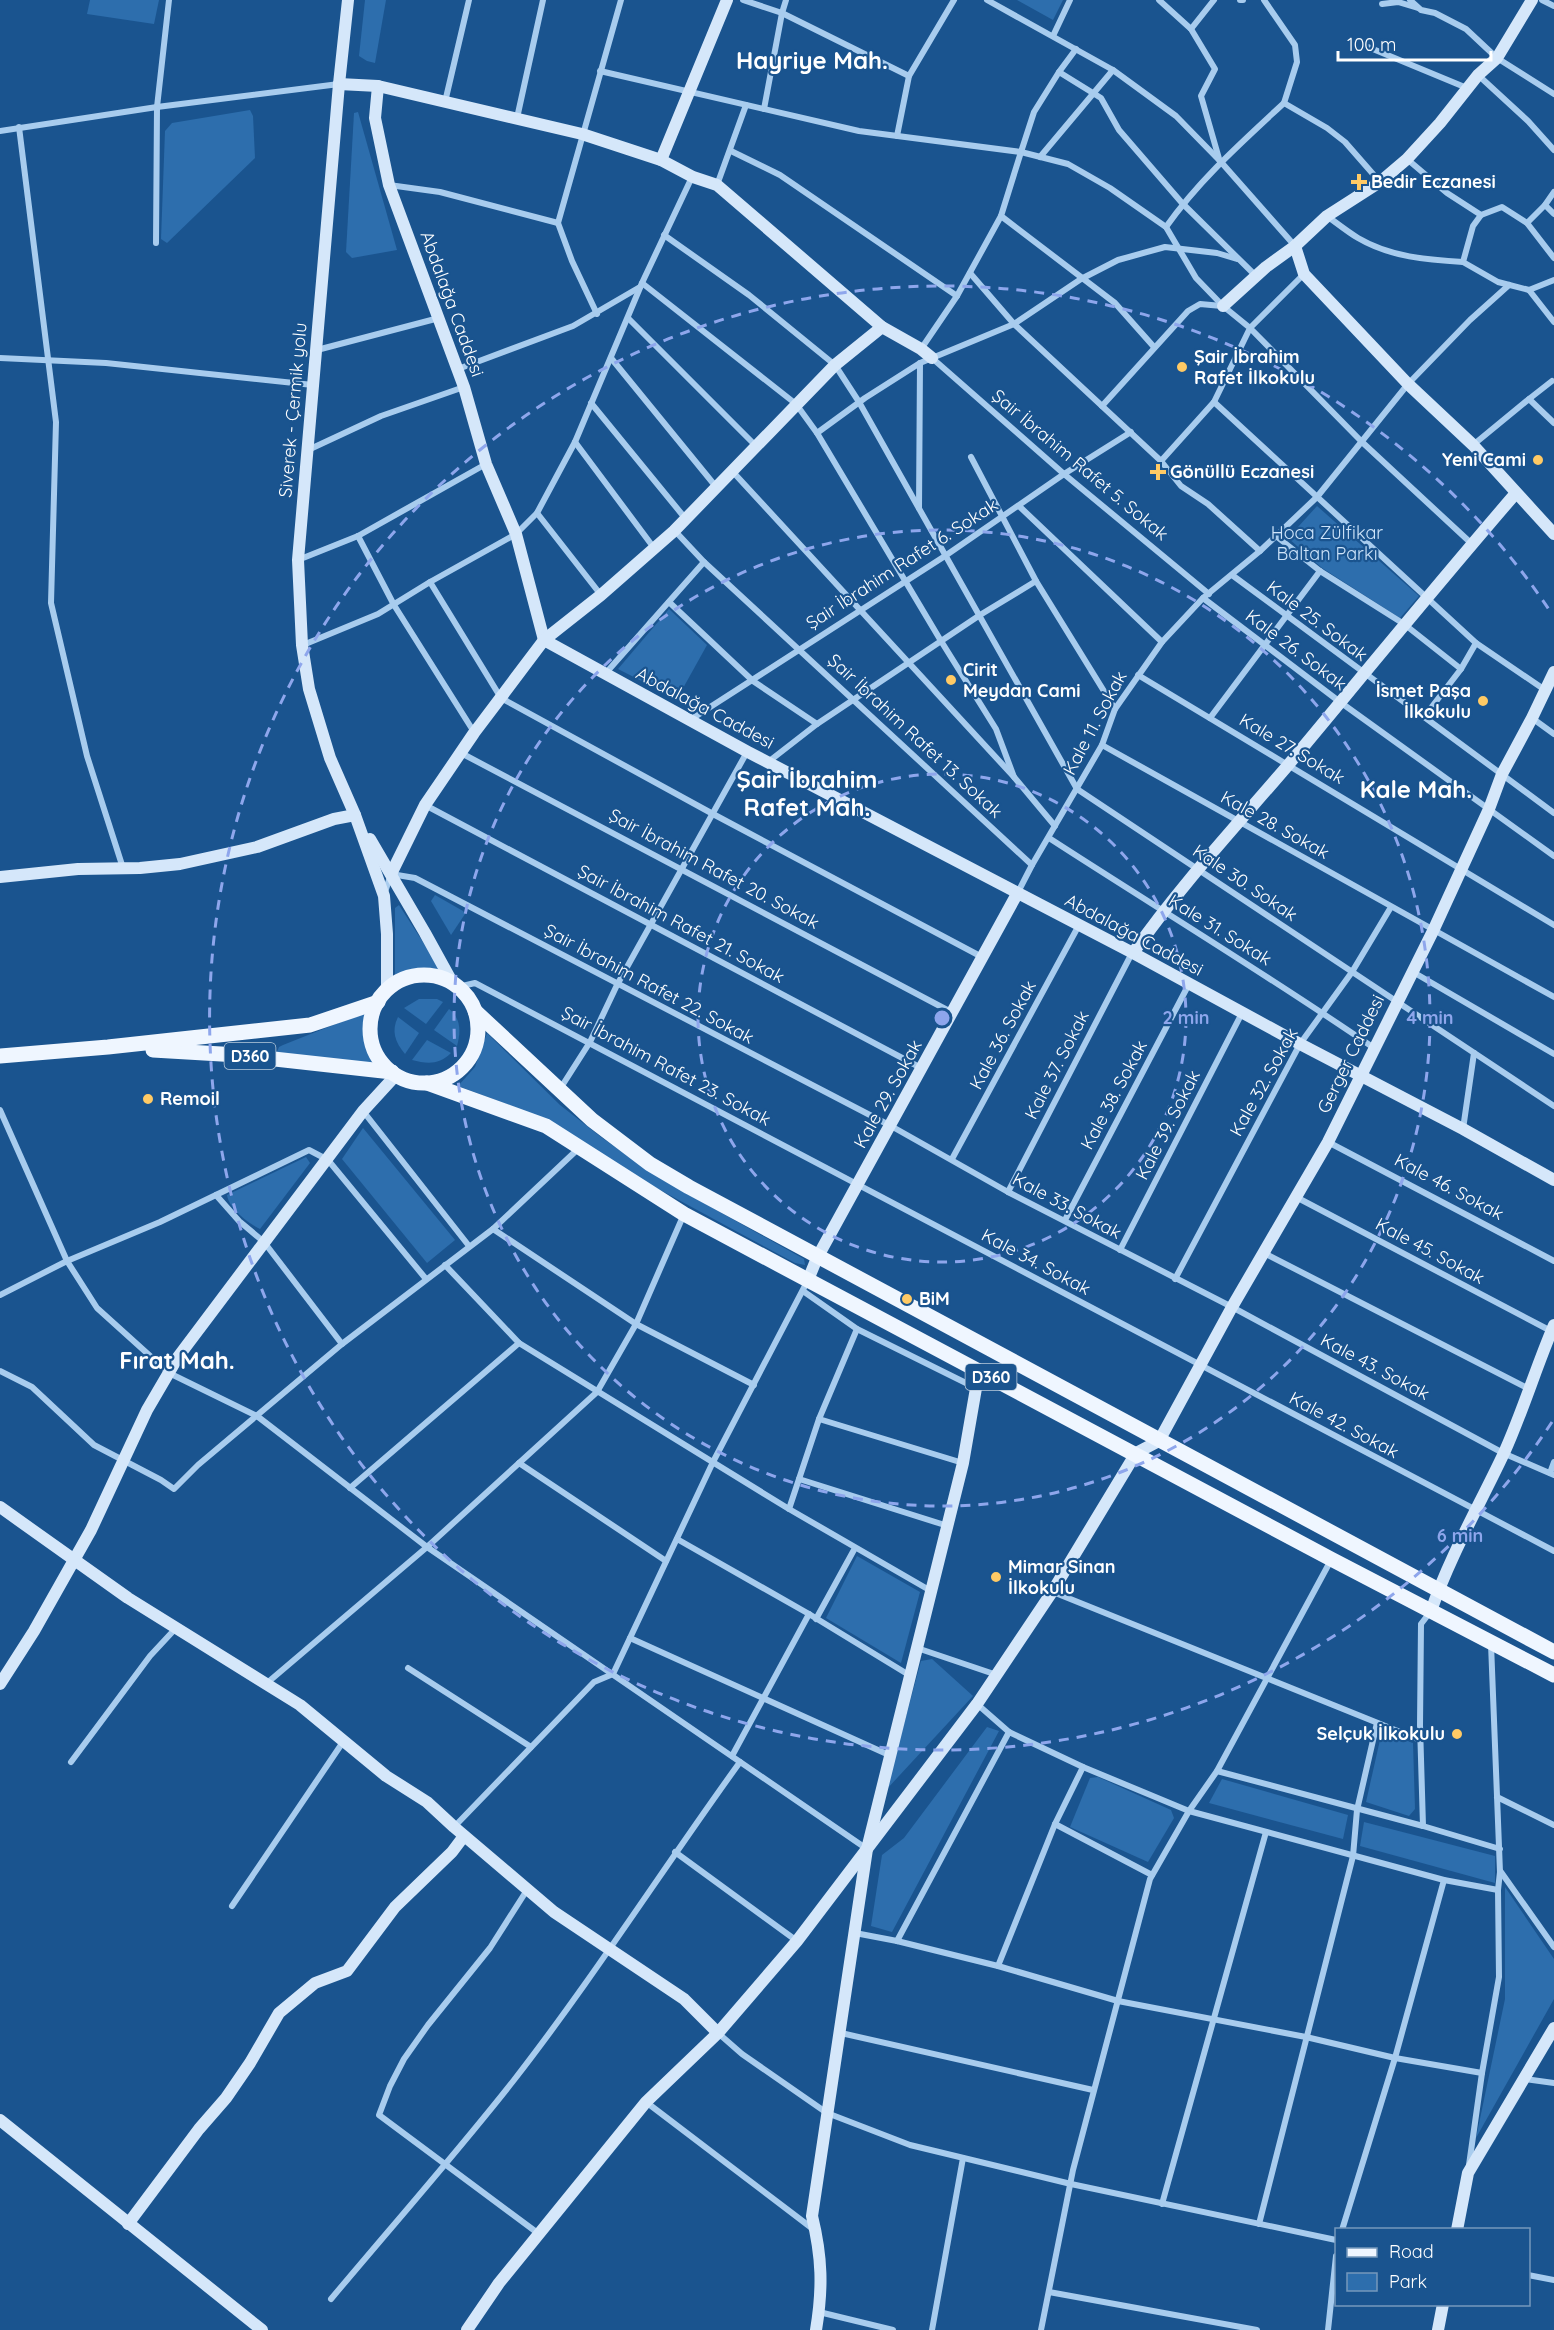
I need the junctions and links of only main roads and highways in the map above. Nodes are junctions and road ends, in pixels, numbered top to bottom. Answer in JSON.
{"nodes":[{"id":1,"x":382,"y":996,"type":"junction"},
{"id":2,"x":475,"y":1011,"type":"junction"},
{"id":3,"x":108,"y":1047,"type":"junction"},
{"id":4,"x":0,"y":1056,"type":"edge"},
{"id":5,"x":394,"y":1074,"type":"junction"},
{"id":6,"x":428,"y":1083,"type":"junction"},
{"id":7,"x":1554,"y":1652,"type":"edge"},
{"id":8,"x":1554,"y":1675,"type":"edge"}],
"edges":[{"from":1,"to":2,"type":"main road"},
{"from":1,"to":3,"type":"main road","number":"D360"},
{"from":1,"to":5,"type":"main road"},
{"from":2,"to":6,"type":"main road"},
{"from":2,"to":7,"type":"main road","number":"D360"},
{"from":3,"to":4,"type":"main road","number":"D360"},
{"from":3,"to":5,"type":"main road","number":"D360"},
{"from":5,"to":6,"type":"main road"},
{"from":6,"to":8,"type":"main road","number":"D360"}]}
